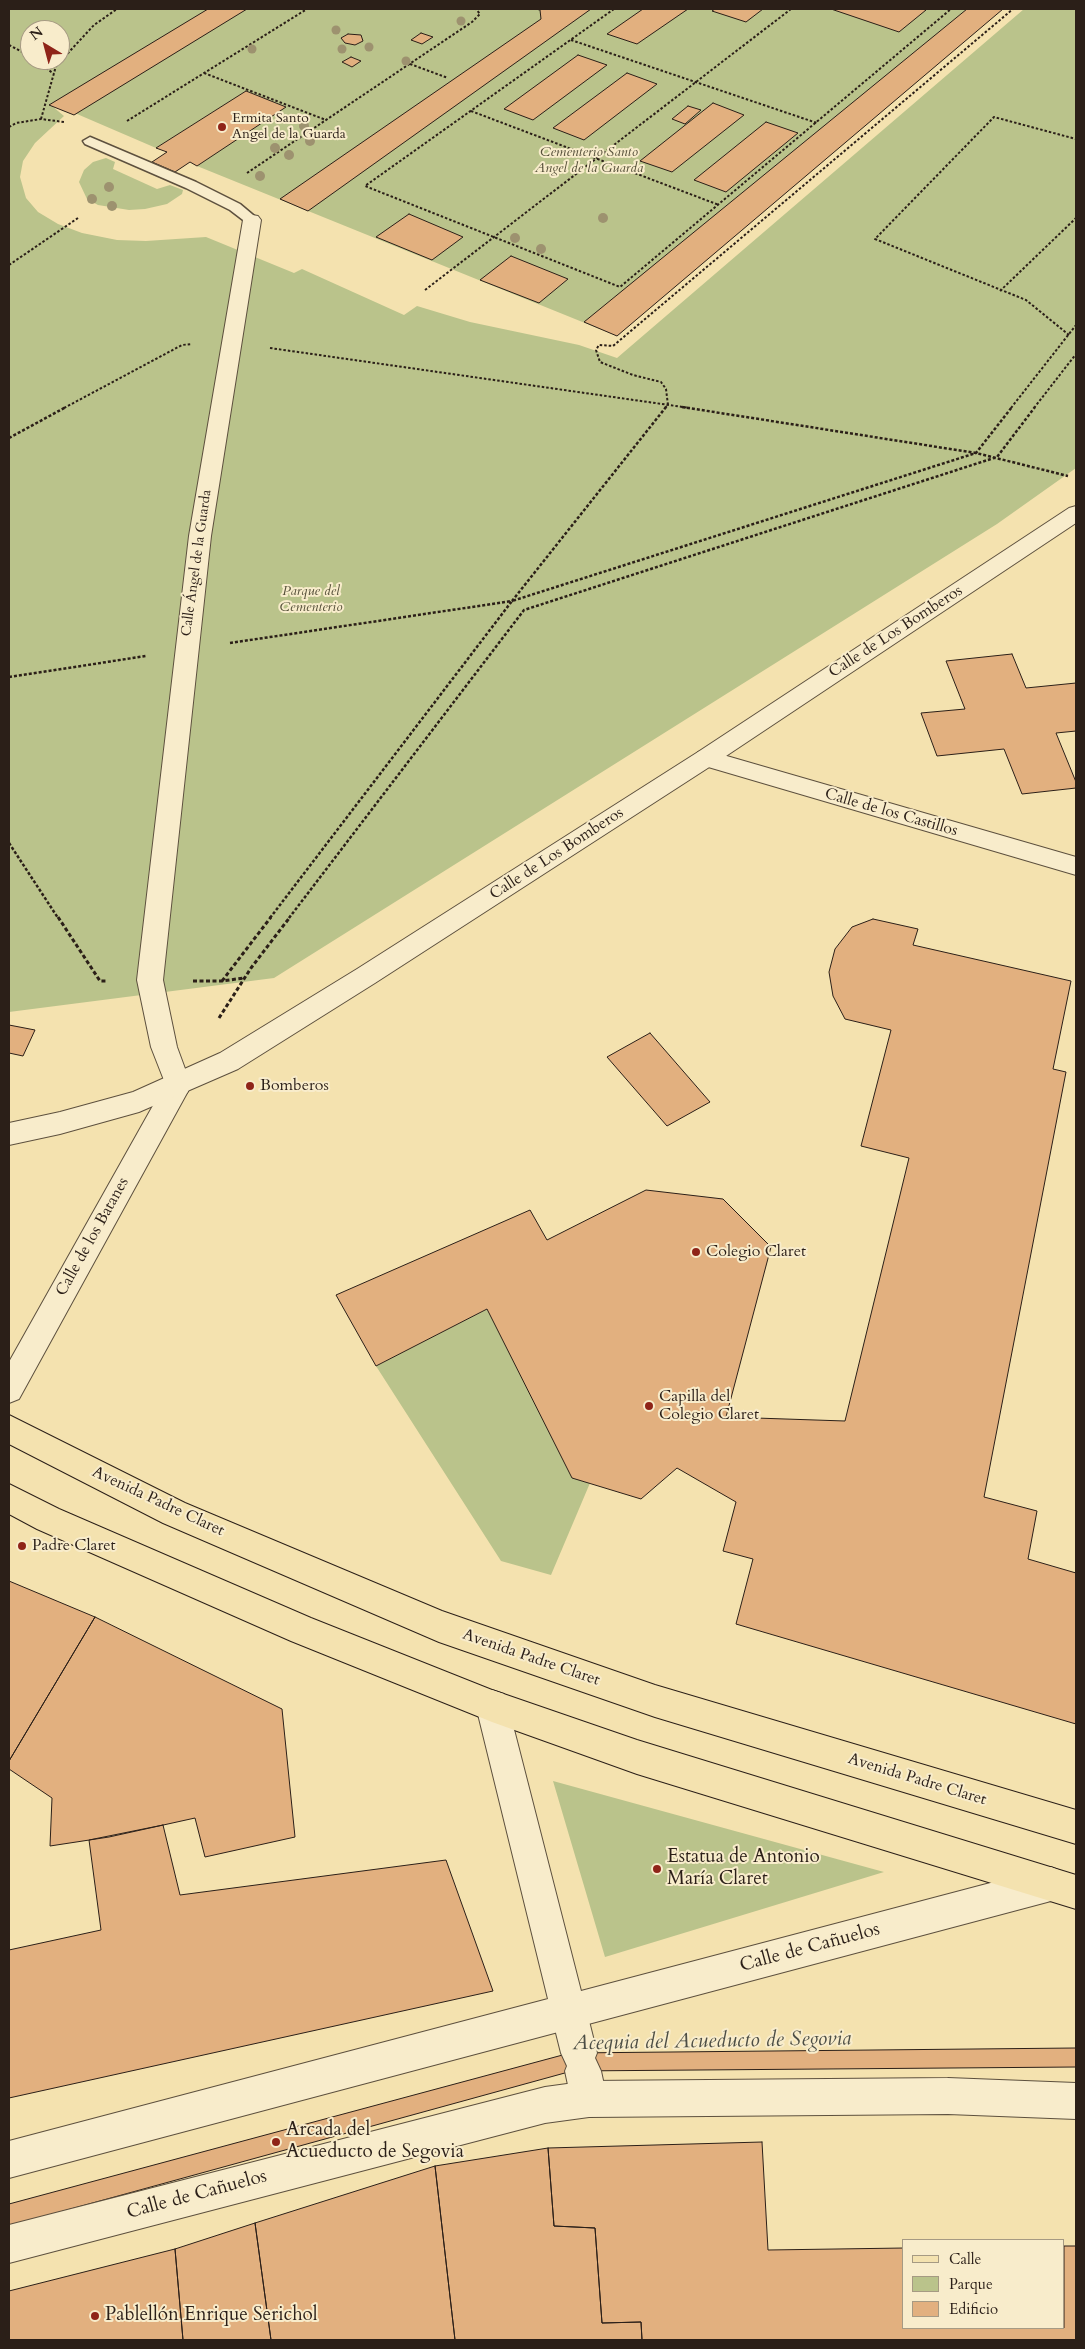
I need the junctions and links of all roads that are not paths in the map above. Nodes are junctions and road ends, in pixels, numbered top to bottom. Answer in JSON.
{"nodes":[{"id":1,"x":90,"y":141,"type":"dead end"},
{"id":2,"x":252,"y":220,"type":"joint"},
{"id":3,"x":1076,"y":513,"type":"edge"},
{"id":4,"x":706,"y":758,"type":"junction"},
{"id":5,"x":1076,"y":866,"type":"edge"},
{"id":6,"x":178,"y":1085,"type":"junction"},
{"id":7,"x":9,"y":1134,"type":"edge"},
{"id":8,"x":9,"y":1390,"type":"edge"},
{"id":9,"x":9,"y":1429,"type":"edge"},
{"id":10,"x":9,"y":1498,"type":"edge"},
{"id":11,"x":492,"y":1706,"type":"junction"},
{"id":12,"x":1076,"y":1827,"type":"edge"},
{"id":13,"x":1063,"y":1888,"type":"edge"},
{"id":14,"x":569,"y":2013,"type":"junction"},
{"id":15,"x":584,"y":2074,"type":"junction"},
{"id":16,"x":1076,"y":2101,"type":"edge"},
{"id":17,"x":9,"y":2160,"type":"edge"},
{"id":18,"x":9,"y":2244,"type":"edge"}],
"edges":[{"from":1,"to":2,"type":"lane","name":"Calle Ángel de la Guarda"},
{"from":2,"to":6,"type":"street","name":"Calle Ángel de la Guarda"},
{"from":3,"to":4,"type":"street","name":"Calle de Los Bomberos"},
{"from":4,"to":5,"type":"street","name":"Calle de los Castillos"},
{"from":4,"to":6,"type":"street","name":"Calle de Los Bomberos"},
{"from":6,"to":7,"type":"street","name":"Calle de Los Bomberos"},
{"from":6,"to":8,"type":"street","name":"Calle de los Batanes"},
{"from":9,"to":12,"type":"main road","name":"Avenida Padre Claret"},
{"from":10,"to":11,"type":"main road"},
{"from":11,"to":13,"type":"main road"},
{"from":11,"to":14,"type":"street"},
{"from":13,"to":14,"type":"street","name":"Calle de Cañuelos"},
{"from":14,"to":15,"type":"street"},
{"from":14,"to":17,"type":"street","name":"Calle de Cañuelos"},
{"from":15,"to":16,"type":"street","name":"Calle de Cañuelos"},
{"from":15,"to":18,"type":"street","name":"Calle de Cañuelos"}]}
